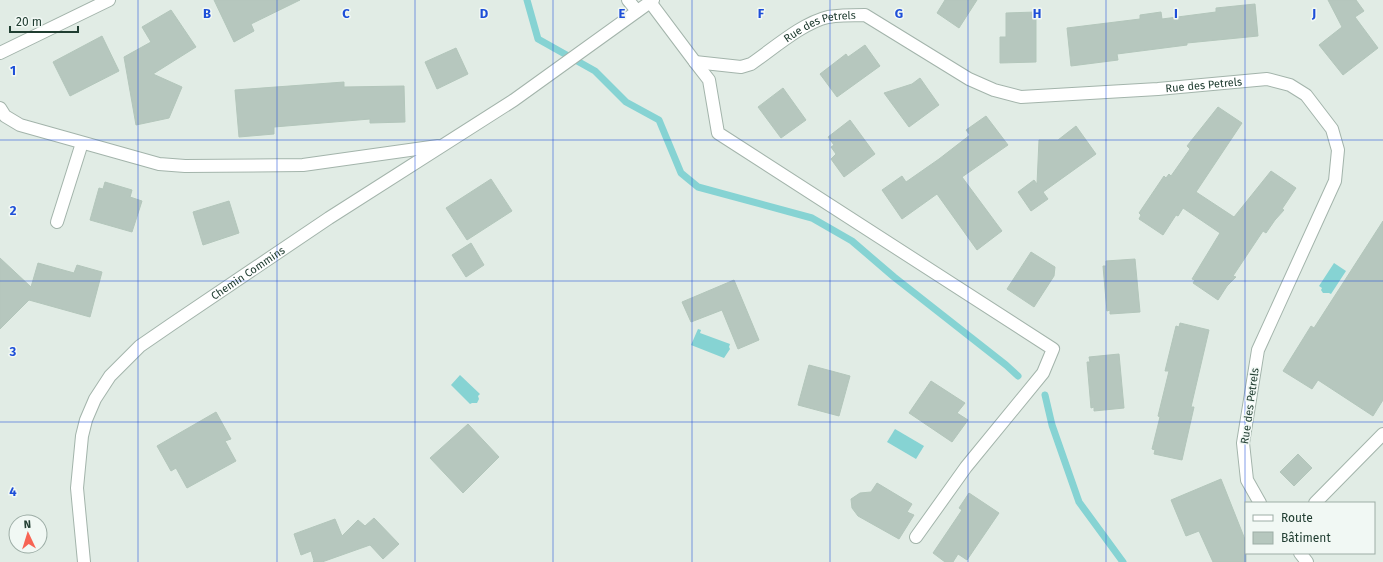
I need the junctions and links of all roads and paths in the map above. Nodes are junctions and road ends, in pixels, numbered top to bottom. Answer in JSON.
{"nodes":[{"id":1,"x":109,"y":0,"type":"edge"},
{"id":2,"x":628,"y":0,"type":"edge"},
{"id":3,"x":651,"y":1,"type":"edge"},
{"id":4,"x":637,"y":12,"type":"junction"},
{"id":5,"x":0,"y":53,"type":"edge"},
{"id":6,"x":695,"y":62,"type":"junction"},
{"id":7,"x":0,"y":108,"type":"edge"},
{"id":8,"x":82,"y":143,"type":"junction"},
{"id":9,"x":442,"y":146,"type":"junction"},
{"id":10,"x":56,"y":222,"type":"dead end"},
{"id":11,"x":1383,"y":434,"type":"edge"},
{"id":12,"x":1259,"y":502,"type":"edge"},
{"id":13,"x":1316,"y":502,"type":"edge"},
{"id":14,"x":916,"y":537,"type":"dead end"},
{"id":15,"x":1301,"y":554,"type":"edge"},
{"id":16,"x":84,"y":562,"type":"edge"},
{"id":17,"x":1308,"y":562,"type":"edge"}],
"edges":[{"from":1,"to":5,"type":"street"},
{"from":2,"to":4,"type":"street"},
{"from":3,"to":4,"type":"street","name":"Chemin Commins"},
{"from":3,"to":6,"type":"street"},
{"from":4,"to":9,"type":"street","name":"Chemin Commins"},
{"from":6,"to":12,"type":"street","name":"Rue des Petrels"},
{"from":6,"to":14,"type":"street"},
{"from":7,"to":8,"type":"street"},
{"from":8,"to":9,"type":"street"},
{"from":8,"to":10,"type":"street"},
{"from":9,"to":16,"type":"street","name":"Chemin Commins"},
{"from":11,"to":13,"type":"street"},
{"from":15,"to":17,"type":"street"}]}
